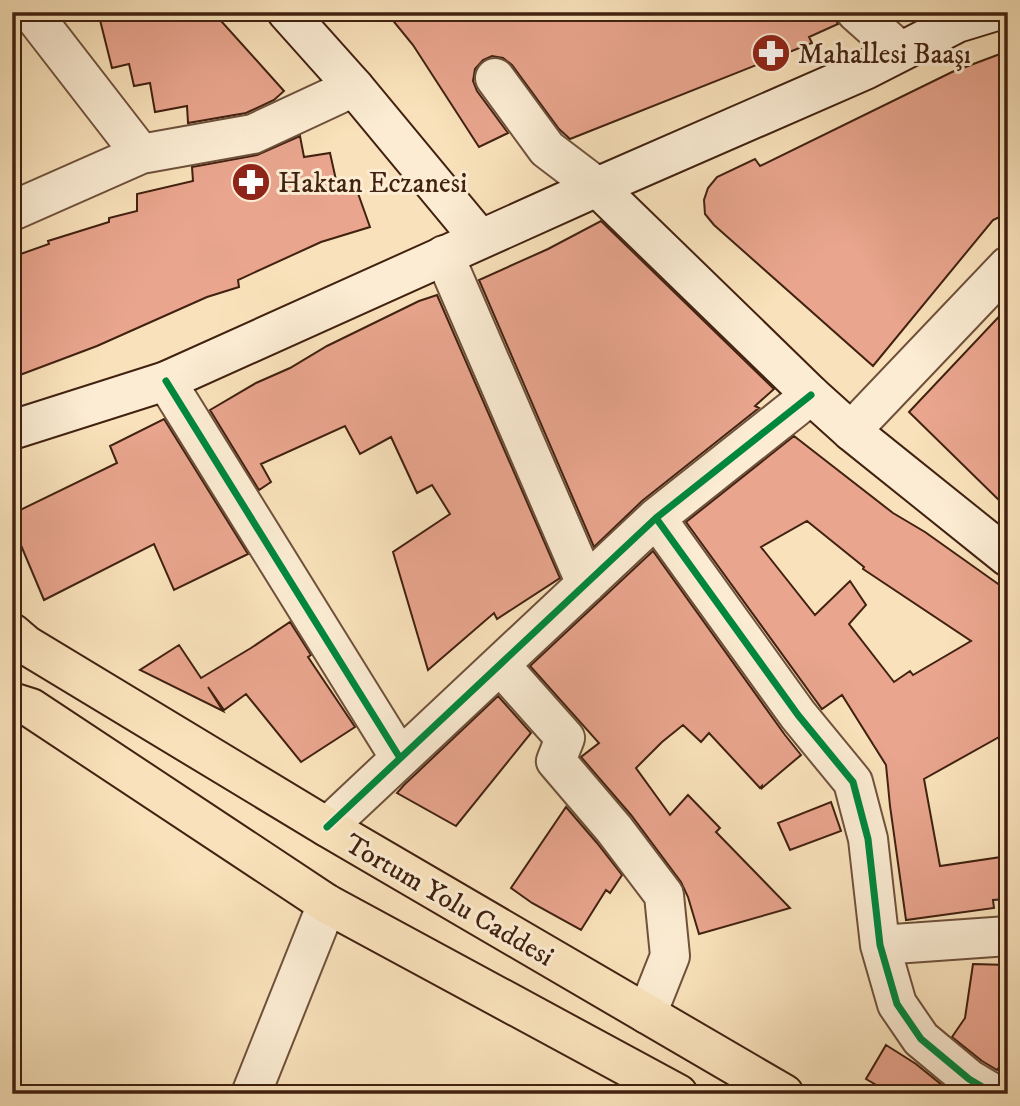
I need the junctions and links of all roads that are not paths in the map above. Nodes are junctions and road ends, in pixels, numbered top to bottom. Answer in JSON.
{"nodes":[{"id":1,"x":31,"y":12,"type":"edge"},
{"id":2,"x":856,"y":12,"type":"edge"},
{"id":3,"x":993,"y":12,"type":"edge"},
{"id":4,"x":301,"y":16,"type":"edge"},
{"id":5,"x":955,"y":18,"type":"edge"},
{"id":6,"x":900,"y":51,"type":"junction"},
{"id":7,"x":495,"y":78,"type":"dead end"},
{"id":8,"x":354,"y":88,"type":"junction"},
{"id":9,"x":141,"y":154,"type":"junction"},
{"id":10,"x":597,"y":187,"type":"junction"},
{"id":11,"x":12,"y":211,"type":"edge"},
{"id":12,"x":480,"y":239,"type":"junction"},
{"id":13,"x":444,"y":255,"type":"junction"},
{"id":14,"x":1008,"y":266,"type":"edge"},
{"id":15,"x":166,"y":381,"type":"junction"},
{"id":16,"x":811,"y":395,"type":"junction"},
{"id":17,"x":12,"y":430,"type":"edge"},
{"id":18,"x":851,"y":431,"type":"junction"},
{"id":19,"x":656,"y":518,"type":"junction"},
{"id":20,"x":1008,"y":557,"type":"edge"},
{"id":21,"x":586,"y":584,"type":"junction"},
{"id":22,"x":12,"y":633,"type":"edge"},
{"id":23,"x":500,"y":666,"type":"junction"},
{"id":24,"x":12,"y":702,"type":"edge"},
{"id":25,"x":400,"y":758,"type":"junction"},
{"id":26,"x":327,"y":827,"type":"junction"},
{"id":27,"x":327,"y":904,"type":"junction"},
{"id":28,"x":1008,"y":936,"type":"edge"},
{"id":29,"x":880,"y":944,"type":"junction"},
{"id":30,"x":647,"y":1014,"type":"junction"},
{"id":31,"x":251,"y":1094,"type":"edge"},
{"id":32,"x":678,"y":1094,"type":"edge"},
{"id":33,"x":785,"y":1094,"type":"edge"},
{"id":34,"x":994,"y":1094,"type":"edge"}],
"edges":[{"from":1,"to":9,"type":"street"},
{"from":2,"to":6,"type":"street"},
{"from":3,"to":5,"type":"street"},
{"from":4,"to":8,"type":"street"},
{"from":5,"to":6,"type":"street"},
{"from":6,"to":10,"type":"street"},
{"from":7,"to":10,"type":"street"},
{"from":8,"to":9,"type":"street"},
{"from":8,"to":12,"type":"street"},
{"from":9,"to":11,"type":"street"},
{"from":10,"to":12,"type":"street"},
{"from":10,"to":16,"type":"street"},
{"from":12,"to":13,"type":"street"},
{"from":13,"to":15,"type":"street"},
{"from":13,"to":21,"type":"street"},
{"from":14,"to":18,"type":"street"},
{"from":15,"to":17,"type":"street"},
{"from":15,"to":25,"type":"street"},
{"from":16,"to":18,"type":"street"},
{"from":16,"to":19,"type":"street"},
{"from":18,"to":20,"type":"street"},
{"from":19,"to":21,"type":"street"},
{"from":19,"to":29,"type":"street"},
{"from":21,"to":23,"type":"street"},
{"from":22,"to":26,"type":"highway","name":"Tortum Yolu Caddesi"},
{"from":23,"to":25,"type":"street"},
{"from":23,"to":30,"type":"street"},
{"from":24,"to":27,"type":"highway"},
{"from":25,"to":26,"type":"street"},
{"from":26,"to":30,"type":"highway","name":"Tortum Yolu Caddesi"},
{"from":27,"to":31,"type":"street"},
{"from":27,"to":32,"type":"highway"},
{"from":28,"to":29,"type":"street"},
{"from":29,"to":34,"type":"street"},
{"from":30,"to":33,"type":"highway","name":"Tortum Yolu Caddesi"}]}
